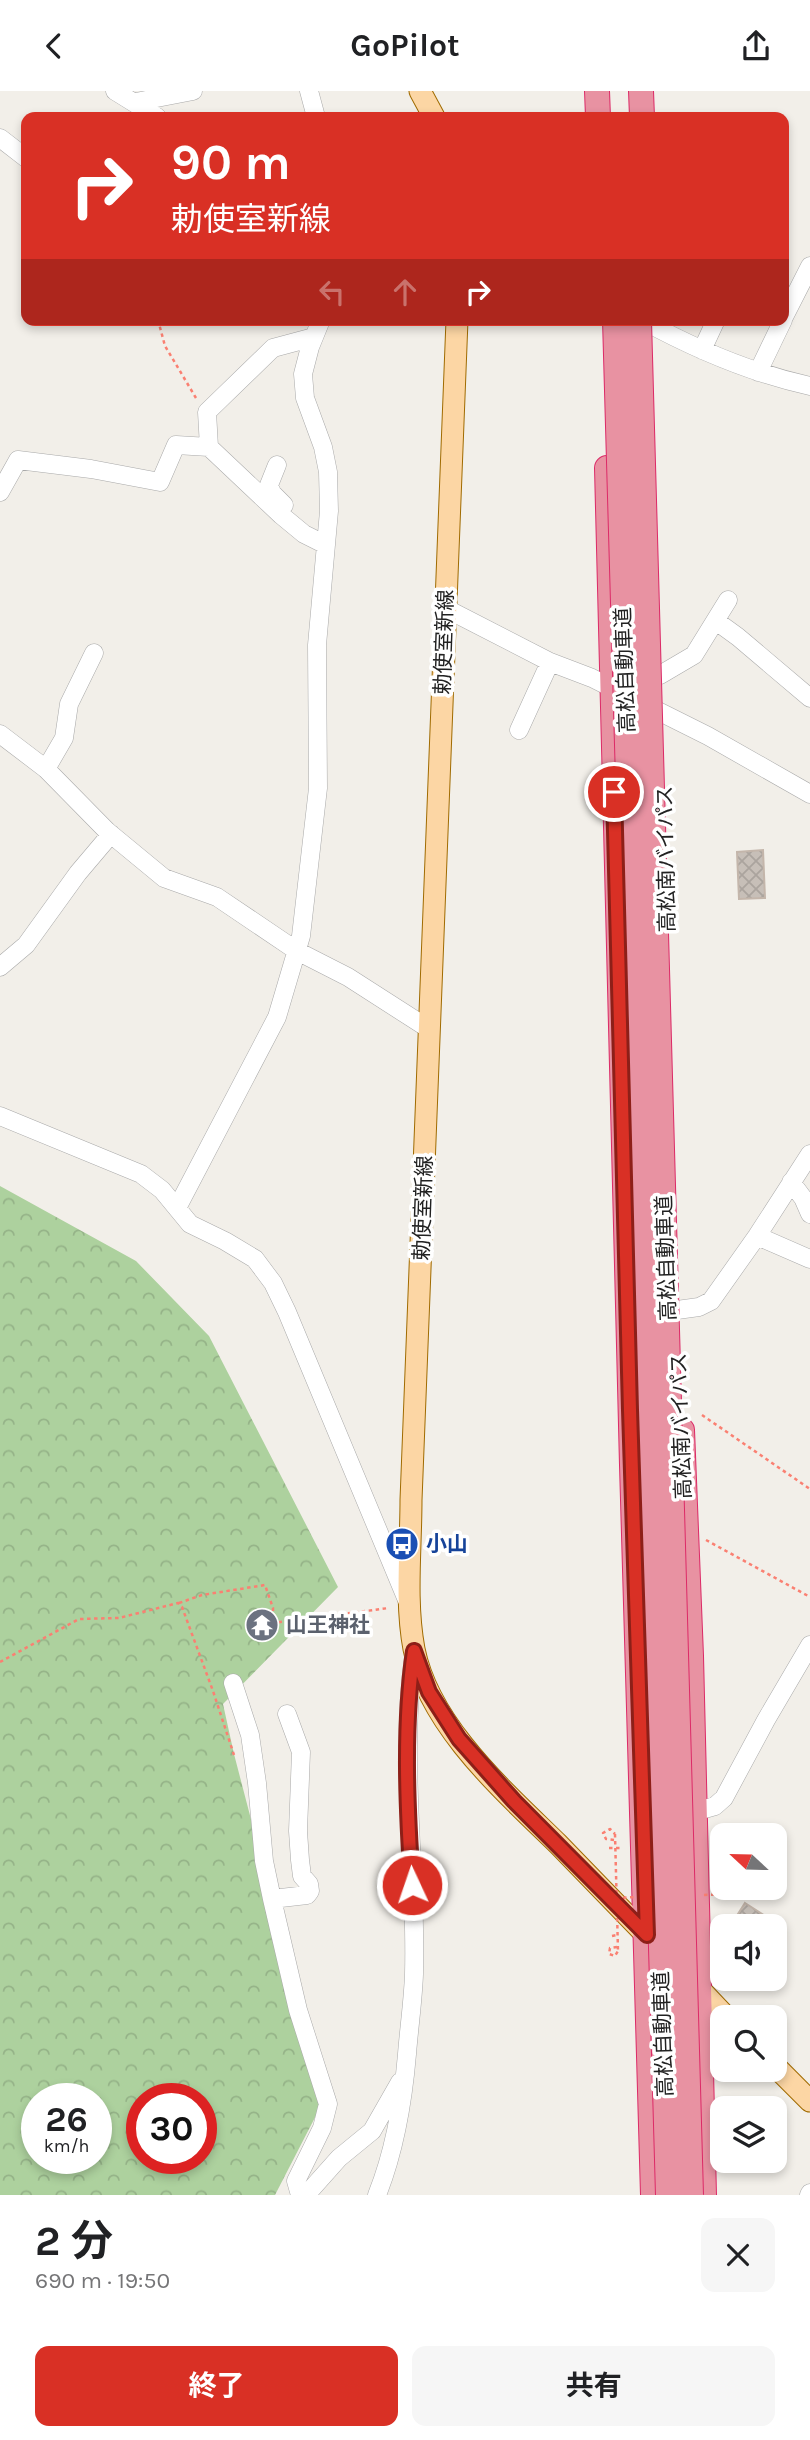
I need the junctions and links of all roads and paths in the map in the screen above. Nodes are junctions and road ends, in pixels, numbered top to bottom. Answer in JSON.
{"nodes":[{"id":1,"x":115,"y":91,"type":"edge"},
{"id":2,"x":193,"y":91,"type":"edge"},
{"id":3,"x":309,"y":91,"type":"edge"},
{"id":4,"x":421,"y":91,"type":"edge"},
{"id":5,"x":597,"y":91,"type":"edge"},
{"id":6,"x":608,"y":91,"type":"edge"},
{"id":7,"x":632,"y":91,"type":"edge"},
{"id":8,"x":641,"y":91,"type":"edge"},
{"id":9,"x":136,"y":102,"type":"junction"},
{"id":10,"x":150,"y":112,"type":"edge"},
{"id":11,"x":312,"y":112,"type":"edge"},
{"id":12,"x":432,"y":112,"type":"edge"},
{"id":13,"x":598,"y":112,"type":"edge"},
{"id":14,"x":609,"y":112,"type":"edge"},
{"id":15,"x":633,"y":112,"type":"edge"},
{"id":16,"x":642,"y":112,"type":"edge"},
{"id":17,"x":0,"y":138,"type":"edge"},
{"id":18,"x":21,"y":154,"type":"edge"},
{"id":19,"x":810,"y":266,"type":"edge"},
{"id":20,"x":789,"y":307,"type":"edge"},
{"id":21,"x":160,"y":326,"type":"edge"},
{"id":22,"x":319,"y":326,"type":"edge"},
{"id":23,"x":457,"y":326,"type":"edge"},
{"id":24,"x":603,"y":326,"type":"edge"},
{"id":25,"x":615,"y":326,"type":"edge"},
{"id":26,"x":645,"y":326,"type":"edge"},
{"id":27,"x":645,"y":326,"type":"edge"},
{"id":28,"x":653,"y":326,"type":"edge"},
{"id":29,"x":713,"y":326,"type":"edge"},
{"id":30,"x":780,"y":326,"type":"edge"},
{"id":31,"x":314,"y":337,"type":"junction"},
{"id":32,"x":702,"y":350,"type":"junction"},
{"id":33,"x":758,"y":372,"type":"junction"},
{"id":34,"x":810,"y":386,"type":"edge"},
{"id":35,"x":207,"y":412,"type":"junction"},
{"id":36,"x":209,"y":447,"type":"junction"},
{"id":37,"x":277,"y":465,"type":"dead end"},
{"id":38,"x":0,"y":492,"type":"edge"},
{"id":39,"x":326,"y":540,"type":"junction"},
{"id":40,"x":729,"y":600,"type":"dead end"},
{"id":41,"x":445,"y":608,"type":"junction"},
{"id":42,"x":716,"y":621,"type":"junction"},
{"id":43,"x":94,"y":653,"type":"dead end"},
{"id":44,"x":550,"y":661,"type":"junction"},
{"id":45,"x":660,"y":675,"type":"junction"},
{"id":46,"x":612,"y":688,"type":"junction"},
{"id":47,"x":810,"y":698,"type":"edge"},
{"id":48,"x":662,"y":715,"type":"junction"},
{"id":49,"x":519,"y":730,"type":"dead end"},
{"id":50,"x":0,"y":734,"type":"edge"},
{"id":51,"x":46,"y":769,"type":"junction"},
{"id":52,"x":810,"y":794,"type":"edge"},
{"id":53,"x":111,"y":834,"type":"junction"},
{"id":54,"x":297,"y":951,"type":"junction"},
{"id":55,"x":0,"y":967,"type":"edge"},
{"id":56,"x":429,"y":1029,"type":"junction"},
{"id":57,"x":0,"y":1116,"type":"edge"},
{"id":58,"x":810,"y":1154,"type":"edge"},
{"id":59,"x":791,"y":1182,"type":"junction"},
{"id":60,"x":177,"y":1208,"type":"junction"},
{"id":61,"x":810,"y":1214,"type":"edge"},
{"id":62,"x":757,"y":1236,"type":"junction"},
{"id":63,"x":810,"y":1259,"type":"edge"},
{"id":64,"x":677,"y":1310,"type":"junction"},
{"id":65,"x":702,"y":1415,"type":"dead end"},
{"id":66,"x":810,"y":1489,"type":"edge"},
{"id":67,"x":706,"y":1540,"type":"dead end"},
{"id":68,"x":810,"y":1597,"type":"edge"},
{"id":69,"x":178,"y":1603,"type":"junction"},
{"id":70,"x":410,"y":1607,"type":"junction"},
{"id":71,"x":373,"y":1609,"type":"dead end"},
{"id":72,"x":810,"y":1645,"type":"edge"},
{"id":73,"x":414,"y":1651,"type":"junction"},
{"id":74,"x":0,"y":1662,"type":"edge"},
{"id":75,"x":233,"y":1682,"type":"dead end"},
{"id":76,"x":287,"y":1714,"type":"dead end"},
{"id":77,"x":234,"y":1754,"type":"dead end"},
{"id":78,"x":694,"y":1812,"type":"junction"},
{"id":79,"x":614,"y":1840,"type":"dead end"},
{"id":80,"x":615,"y":1847,"type":"junction"},
{"id":81,"x":625,"y":1848,"type":"dead end"},
{"id":82,"x":272,"y":1899,"type":"junction"},
{"id":83,"x":647,"y":1935,"type":"junction"},
{"id":84,"x":617,"y":1947,"type":"dead end"},
{"id":85,"x":699,"y":1988,"type":"junction"},
{"id":86,"x":715,"y":2005,"type":"edge"},
{"id":87,"x":710,"y":2047,"type":"edge"},
{"id":88,"x":701,"y":2060,"type":"junction"},
{"id":89,"x":405,"y":2072,"type":"junction"},
{"id":90,"x":787,"y":2078,"type":"edge"},
{"id":91,"x":810,"y":2101,"type":"edge"},
{"id":92,"x":300,"y":2195,"type":"edge"},
{"id":93,"x":306,"y":2195,"type":"edge"},
{"id":94,"x":377,"y":2195,"type":"edge"},
{"id":95,"x":653,"y":2195,"type":"edge"},
{"id":96,"x":668,"y":2195,"type":"edge"},
{"id":97,"x":691,"y":2195,"type":"edge"},
{"id":98,"x":704,"y":2195,"type":"edge"}],
"edges":[{"from":1,"to":9,"type":"street"},
{"from":2,"to":9,"type":"street"},
{"from":3,"to":11,"type":"street"},
{"from":4,"to":12,"type":"main road"},
{"from":5,"to":13,"type":"highway"},
{"from":6,"to":14,"type":"highway"},
{"from":7,"to":15,"type":"highway"},
{"from":8,"to":16,"type":"highway"},
{"from":9,"to":10,"type":"street"},
{"from":17,"to":18,"type":"street"},
{"from":19,"to":20,"type":"street"},
{"from":21,"to":35,"type":"path"},
{"from":22,"to":31,"type":"street"},
{"from":23,"to":41,"type":"main road","name":"勅使室新線"},
{"from":24,"to":46,"type":"highway"},
{"from":25,"to":96,"type":"highway","name":"高松自動車道","bridge":true},
{"from":26,"to":45,"type":"highway","name":"高松南バイパス"},
{"from":27,"to":97,"type":"highway","name":"高松自動車道","bridge":true},
{"from":28,"to":32,"type":"street"},
{"from":29,"to":32,"type":"street"},
{"from":30,"to":33,"type":"street"},
{"from":31,"to":35,"type":"street"},
{"from":31,"to":39,"type":"street"},
{"from":32,"to":33,"type":"street"},
{"from":33,"to":34,"type":"street"},
{"from":35,"to":36,"type":"street"},
{"from":36,"to":38,"type":"street"},
{"from":36,"to":39,"type":"street"},
{"from":37,"to":39,"type":"street"},
{"from":39,"to":54,"type":"street"},
{"from":40,"to":42,"type":"street"},
{"from":41,"to":44,"type":"street"},
{"from":41,"to":56,"type":"main road","name":"勅使室新線"},
{"from":42,"to":45,"type":"street"},
{"from":42,"to":47,"type":"street"},
{"from":43,"to":51,"type":"street"},
{"from":44,"to":46,"type":"street"},
{"from":44,"to":49,"type":"street"},
{"from":45,"to":48,"type":"highway","name":"高松南バイパス"},
{"from":46,"to":48,"type":"street"},
{"from":46,"to":83,"type":"highway"},
{"from":48,"to":52,"type":"street"},
{"from":48,"to":64,"type":"highway","name":"高松南バイパス"},
{"from":50,"to":51,"type":"street"},
{"from":51,"to":53,"type":"street"},
{"from":53,"to":54,"type":"street"},
{"from":53,"to":55,"type":"street"},
{"from":54,"to":56,"type":"street"},
{"from":54,"to":60,"type":"street"},
{"from":56,"to":70,"type":"main road","name":"勅使室新線"},
{"from":57,"to":60,"type":"street"},
{"from":58,"to":59,"type":"street"},
{"from":59,"to":61,"type":"street"},
{"from":59,"to":62,"type":"street"},
{"from":60,"to":70,"type":"street"},
{"from":62,"to":63,"type":"street"},
{"from":62,"to":64,"type":"street"},
{"from":64,"to":78,"type":"highway","name":"高松南バイパス"},
{"from":65,"to":66,"type":"path"},
{"from":67,"to":68,"type":"path"},
{"from":69,"to":71,"type":"path"},
{"from":69,"to":74,"type":"path"},
{"from":69,"to":77,"type":"path"},
{"from":70,"to":73,"type":"main road","name":"勅使室新線"},
{"from":72,"to":78,"type":"street"},
{"from":73,"to":83,"type":"main road","name":"勅使室新線"},
{"from":73,"to":89,"type":"street"},
{"from":75,"to":82,"type":"street"},
{"from":76,"to":82,"type":"street"},
{"from":78,"to":85,"type":"highway","name":"高松南バイパス"},
{"from":79,"to":80,"type":"path","bridge":true},
{"from":80,"to":81,"type":"path","bridge":true},
{"from":80,"to":84,"type":"path","bridge":true},
{"from":82,"to":92,"type":"street"},
{"from":83,"to":85,"type":"main road","name":"勅使室新線"},
{"from":83,"to":95,"type":"highway"},
{"from":85,"to":86,"type":"main road","name":"勅使室新線"},
{"from":85,"to":88,"type":"highway","name":"高松南バイパス"},
{"from":87,"to":88,"type":"main road"},
{"from":88,"to":98,"type":"highway","name":"高松南バイパス"},
{"from":89,"to":93,"type":"street"},
{"from":89,"to":94,"type":"street"},
{"from":90,"to":91,"type":"main road"}]}
